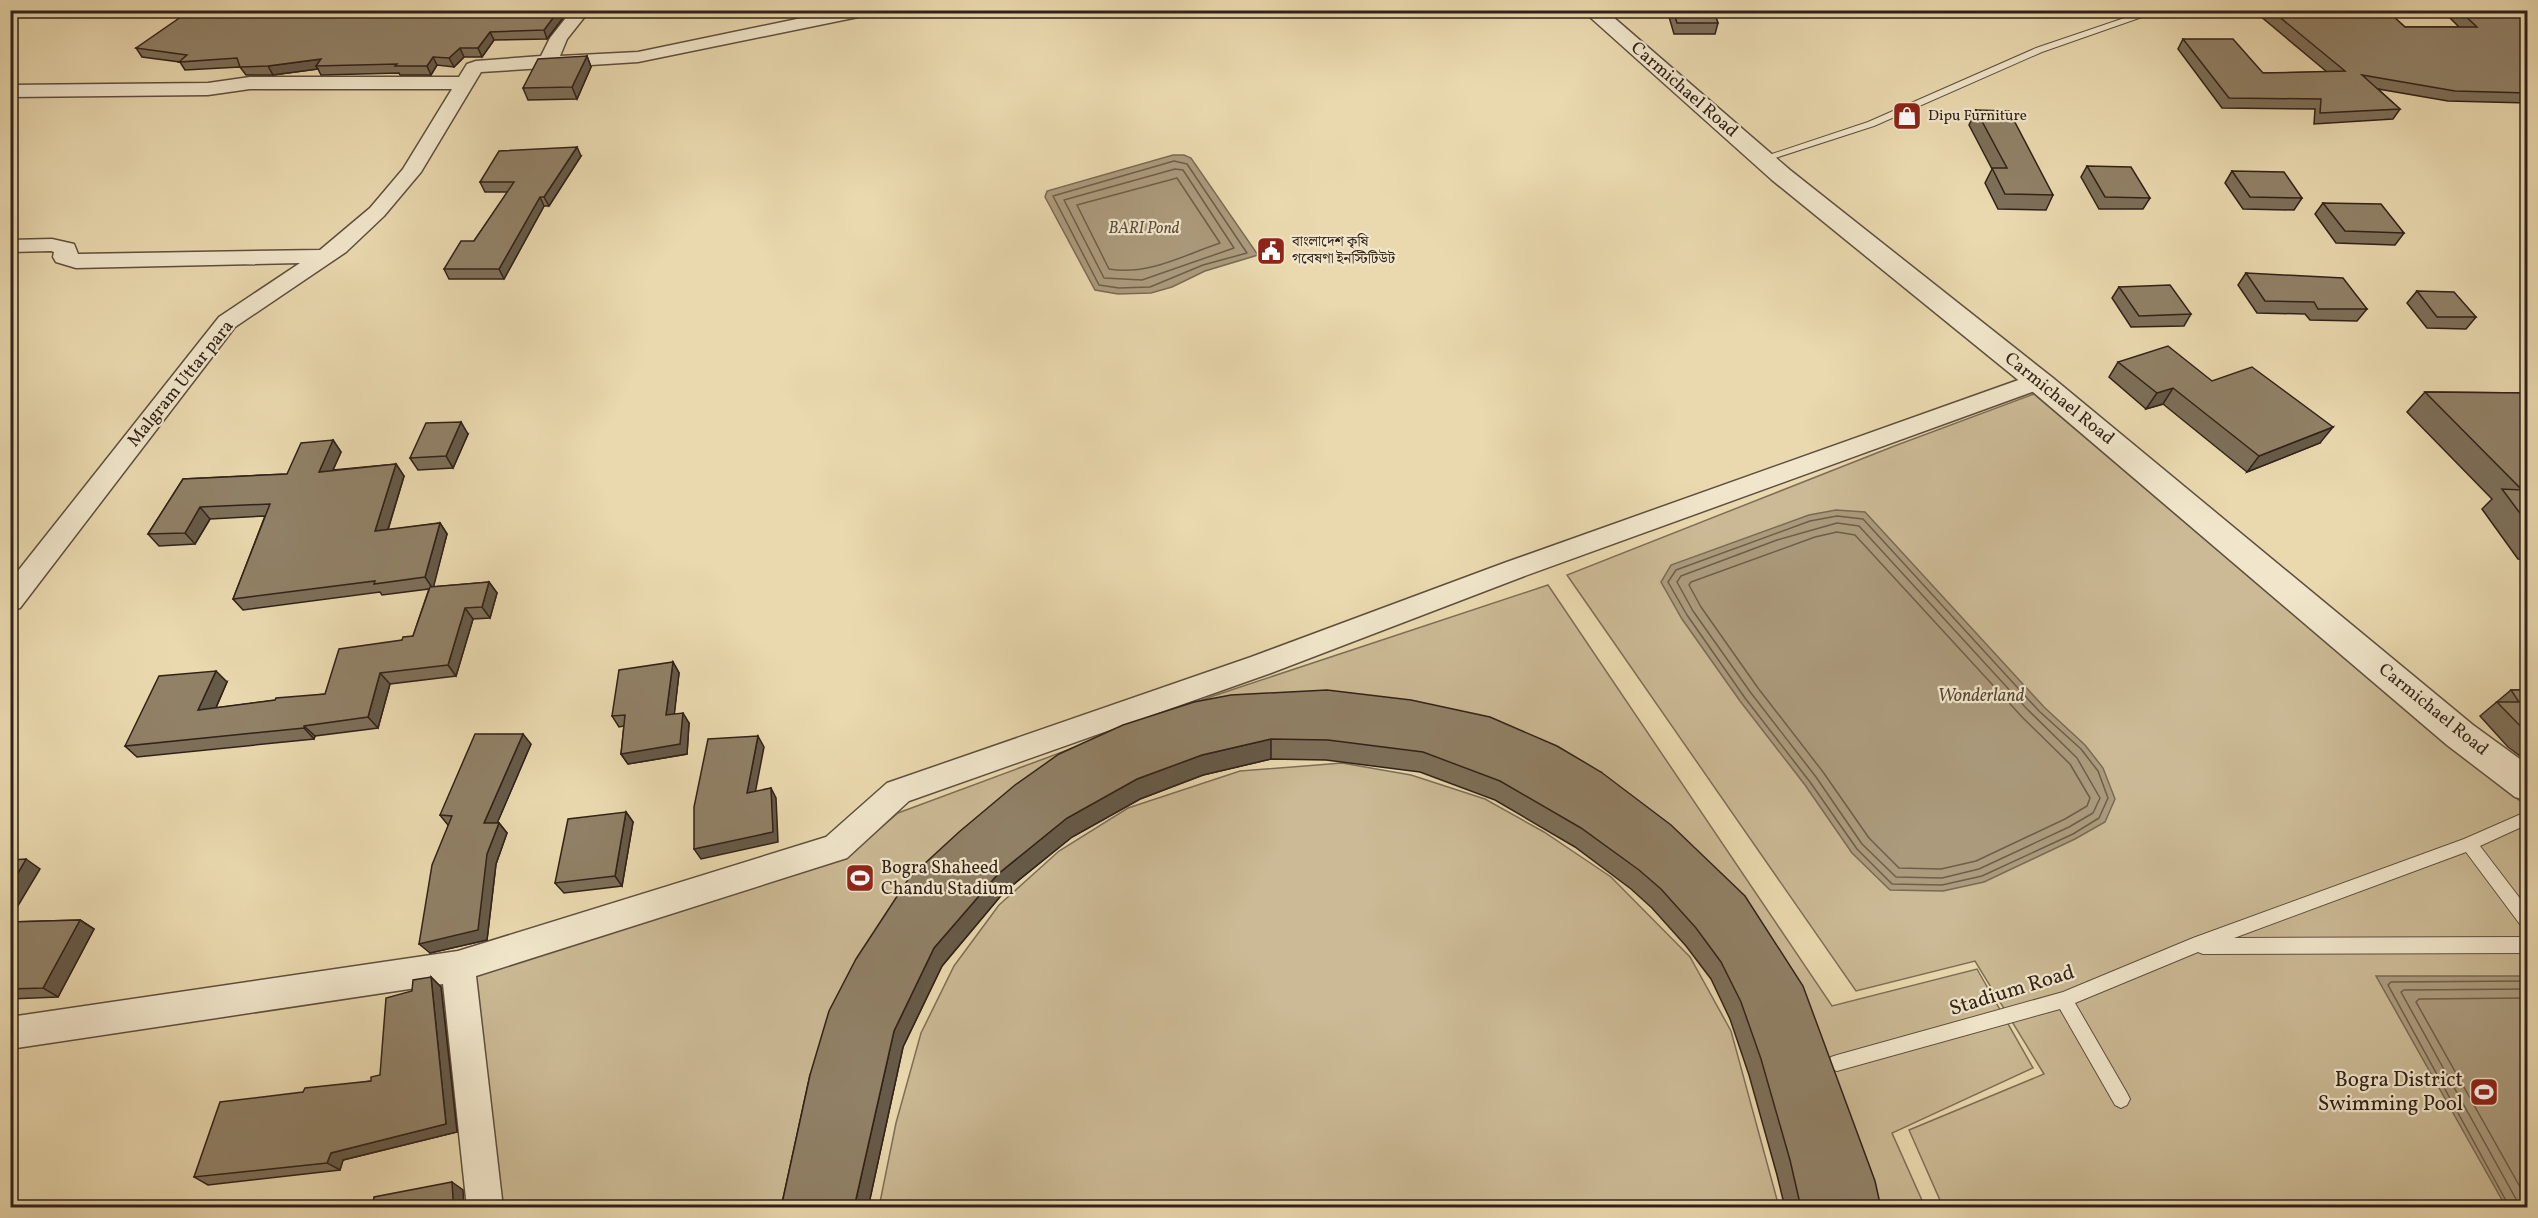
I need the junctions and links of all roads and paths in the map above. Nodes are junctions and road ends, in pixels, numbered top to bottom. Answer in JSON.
{"nodes":[{"id":1,"x":582,"y":10,"type":"edge"},
{"id":2,"x":868,"y":10,"type":"edge"},
{"id":3,"x":1592,"y":10,"type":"edge"},
{"id":4,"x":2158,"y":10,"type":"edge"},
{"id":5,"x":548,"y":61,"type":"junction"},
{"id":6,"x":465,"y":83,"type":"junction"},
{"id":7,"x":10,"y":91,"type":"edge"},
{"id":8,"x":1762,"y":159,"type":"junction"},
{"id":9,"x":10,"y":246,"type":"edge"},
{"id":10,"x":325,"y":256,"type":"junction"},
{"id":11,"x":2038,"y":381,"type":"junction"},
{"id":12,"x":10,"y":601,"type":"edge"},
{"id":13,"x":2528,"y":786,"type":"edge"},
{"id":14,"x":2528,"y":818,"type":"edge"},
{"id":15,"x":2469,"y":844,"type":"junction"},
{"id":16,"x":2528,"y":922,"type":"edge"},
{"id":17,"x":2528,"y":945,"type":"edge"},
{"id":18,"x":2193,"y":946,"type":"junction"},
{"id":19,"x":458,"y":966,"type":"junction"},
{"id":20,"x":2064,"y":1000,"type":"junction"},
{"id":21,"x":10,"y":1033,"type":"edge"},
{"id":22,"x":1838,"y":1063,"type":"dead end"},
{"id":23,"x":2121,"y":1099,"type":"dead end"},
{"id":24,"x":485,"y":1208,"type":"edge"}],
"edges":[{"from":1,"to":5,"type":"street"},
{"from":2,"to":5,"type":"street","name":"Malgram Uttar para"},
{"from":3,"to":8,"type":"street","name":"Carmichael Road"},
{"from":4,"to":8,"type":"lane"},
{"from":5,"to":6,"type":"street","name":"Malgram Uttar para"},
{"from":6,"to":7,"type":"street"},
{"from":6,"to":10,"type":"street","name":"Malgram Uttar para"},
{"from":8,"to":11,"type":"street","name":"Carmichael Road"},
{"from":9,"to":10,"type":"street"},
{"from":10,"to":12,"type":"street","name":"Malgram Uttar para"},
{"from":11,"to":13,"type":"street","name":"Carmichael Road"},
{"from":11,"to":19,"type":"street"},
{"from":14,"to":15,"type":"lane","name":"Stadium Road"},
{"from":15,"to":16,"type":"lane"},
{"from":15,"to":18,"type":"lane","name":"Stadium Road"},
{"from":17,"to":18,"type":"lane","name":"Stadium Road"},
{"from":18,"to":20,"type":"lane","name":"Stadium Road"},
{"from":19,"to":21,"type":"street"},
{"from":19,"to":24,"type":"street"},
{"from":20,"to":22,"type":"lane","name":"Stadium Road"},
{"from":20,"to":23,"type":"lane"}]}
